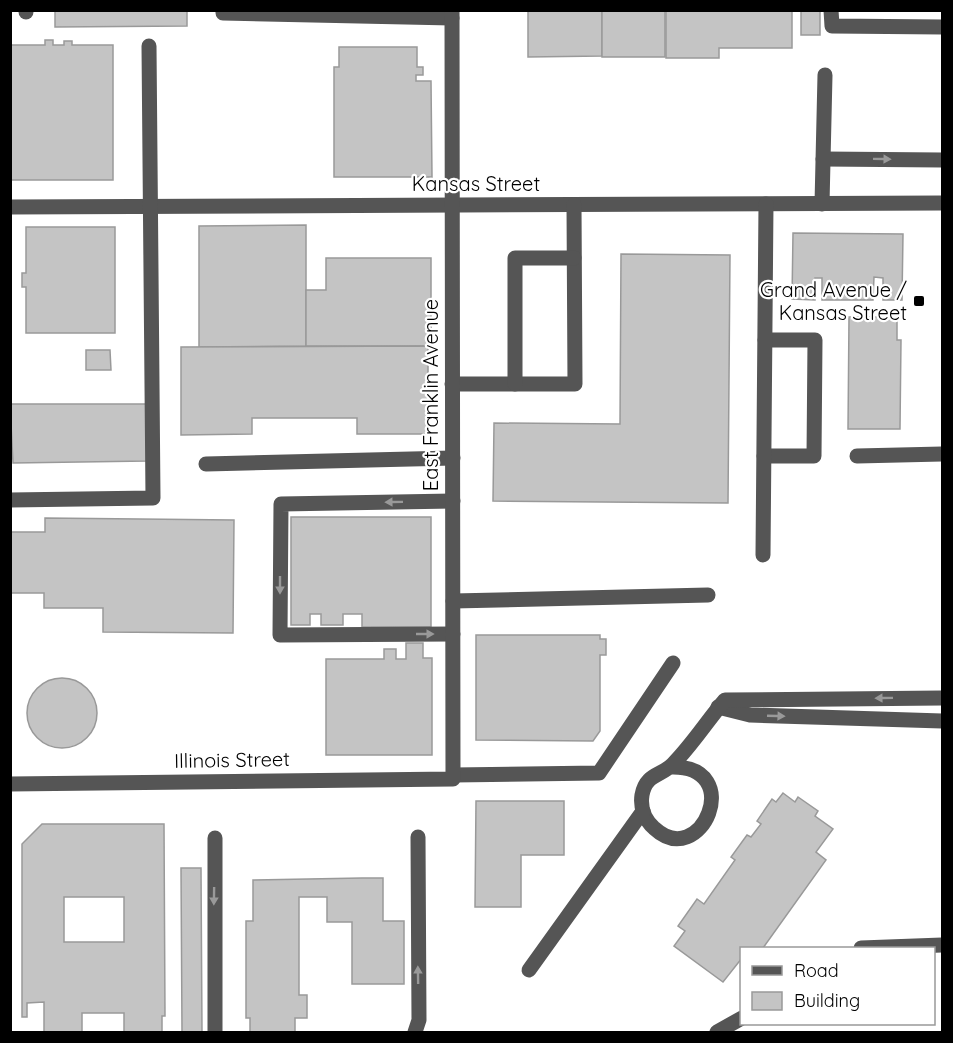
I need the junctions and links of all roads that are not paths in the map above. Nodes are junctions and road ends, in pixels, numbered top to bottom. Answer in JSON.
{"nodes":[{"id":1,"x":223,"y":10,"type":"edge"},
{"id":2,"x":831,"y":10,"type":"edge"},
{"id":3,"x":452,"y":14,"type":"edge"},
{"id":4,"x":942,"y":27,"type":"edge"},
{"id":5,"x":149,"y":46,"type":"dead end"},
{"id":6,"x":825,"y":75,"type":"dead end"},
{"id":7,"x":823,"y":159,"type":"junction"},
{"id":8,"x":942,"y":160,"type":"edge"},
{"id":9,"x":942,"y":203,"type":"edge"},
{"id":10,"x":766,"y":204,"type":"junction"},
{"id":11,"x":822,"y":204,"type":"junction"},
{"id":12,"x":452,"y":205,"type":"junction"},
{"id":13,"x":574,"y":205,"type":"junction"},
{"id":14,"x":152,"y":206,"type":"junction"},
{"id":15,"x":10,"y":207,"type":"edge"},
{"id":16,"x":574,"y":258,"type":"junction"},
{"id":17,"x":765,"y":340,"type":"junction"},
{"id":18,"x":452,"y":384,"type":"junction"},
{"id":19,"x":515,"y":384,"type":"junction"},
{"id":20,"x":942,"y":454,"type":"edge"},
{"id":21,"x":764,"y":456,"type":"junction"},
{"id":22,"x":857,"y":456,"type":"dead end"},
{"id":23,"x":453,"y":458,"type":"junction"},
{"id":24,"x":206,"y":464,"type":"dead end"},
{"id":25,"x":10,"y":500,"type":"edge"},
{"id":26,"x":453,"y":501,"type":"junction"},
{"id":27,"x":763,"y":555,"type":"dead end"},
{"id":28,"x":708,"y":595,"type":"dead end"},
{"id":29,"x":453,"y":601,"type":"junction"},
{"id":30,"x":453,"y":634,"type":"junction"},
{"id":31,"x":673,"y":663,"type":"dead end"},
{"id":32,"x":942,"y":698,"type":"edge"},
{"id":33,"x":722,"y":704,"type":"junction"},
{"id":34,"x":942,"y":721,"type":"edge"},
{"id":35,"x":671,"y":767,"type":"junction"},
{"id":36,"x":453,"y":777,"type":"junction"},
{"id":37,"x":10,"y":784,"type":"edge"},
{"id":38,"x":643,"y":811,"type":"junction"},
{"id":39,"x":418,"y":837,"type":"dead end"},
{"id":40,"x":215,"y":838,"type":"dead end"},
{"id":41,"x":942,"y":945,"type":"edge"},
{"id":42,"x":888,"y":947,"type":"edge"},
{"id":43,"x":529,"y":970,"type":"dead end"},
{"id":44,"x":740,"y":1019,"type":"edge"},
{"id":45,"x":215,"y":1032,"type":"edge"},
{"id":46,"x":415,"y":1032,"type":"edge"},
{"id":47,"x":717,"y":1032,"type":"edge"}],
"edges":[{"from":1,"to":3,"type":"street"},
{"from":2,"to":4,"type":"street"},
{"from":3,"to":12,"type":"street","name":"East Franklin Avenue"},
{"from":5,"to":14,"type":"street"},
{"from":6,"to":7,"type":"street"},
{"from":7,"to":8,"type":"street","one_way":true},
{"from":7,"to":11,"type":"street"},
{"from":9,"to":11,"type":"street","name":"Kansas Street"},
{"from":10,"to":11,"type":"street","name":"Kansas Street"},
{"from":10,"to":13,"type":"street","name":"Kansas Street"},
{"from":10,"to":17,"type":"street"},
{"from":12,"to":13,"type":"street","name":"Kansas Street"},
{"from":12,"to":14,"type":"street","name":"Kansas Street"},
{"from":12,"to":18,"type":"street","name":"East Franklin Avenue"},
{"from":13,"to":16,"type":"street"},
{"from":14,"to":15,"type":"street","name":"Kansas Street"},
{"from":14,"to":25,"type":"street"},
{"from":16,"to":19,"type":"street"},
{"from":16,"to":19,"type":"street"},
{"from":17,"to":21,"type":"street"},
{"from":17,"to":21,"type":"street"},
{"from":18,"to":19,"type":"street"},
{"from":18,"to":23,"type":"street","name":"East Franklin Avenue"},
{"from":20,"to":22,"type":"street"},
{"from":21,"to":27,"type":"street"},
{"from":23,"to":24,"type":"street"},
{"from":23,"to":26,"type":"street","name":"East Franklin Avenue"},
{"from":26,"to":29,"type":"street","name":"East Franklin Avenue"},
{"from":26,"to":30,"type":"street","one_way":true},
{"from":28,"to":29,"type":"street"},
{"from":29,"to":30,"type":"street","name":"East Franklin Avenue"},
{"from":30,"to":36,"type":"street","name":"East Franklin Avenue"},
{"from":31,"to":36,"type":"street","name":"Illinois Street"},
{"from":32,"to":33,"type":"street","one_way":true},
{"from":33,"to":34,"type":"street","one_way":true},
{"from":33,"to":35,"type":"street"},
{"from":35,"to":38,"type":"street"},
{"from":35,"to":38,"type":"street"},
{"from":36,"to":37,"type":"street","name":"Illinois Street"},
{"from":38,"to":43,"type":"street"},
{"from":46,"to":39,"type":"street","one_way":true},
{"from":40,"to":45,"type":"street","one_way":true},
{"from":41,"to":42,"type":"street"},
{"from":44,"to":47,"type":"street"}]}
